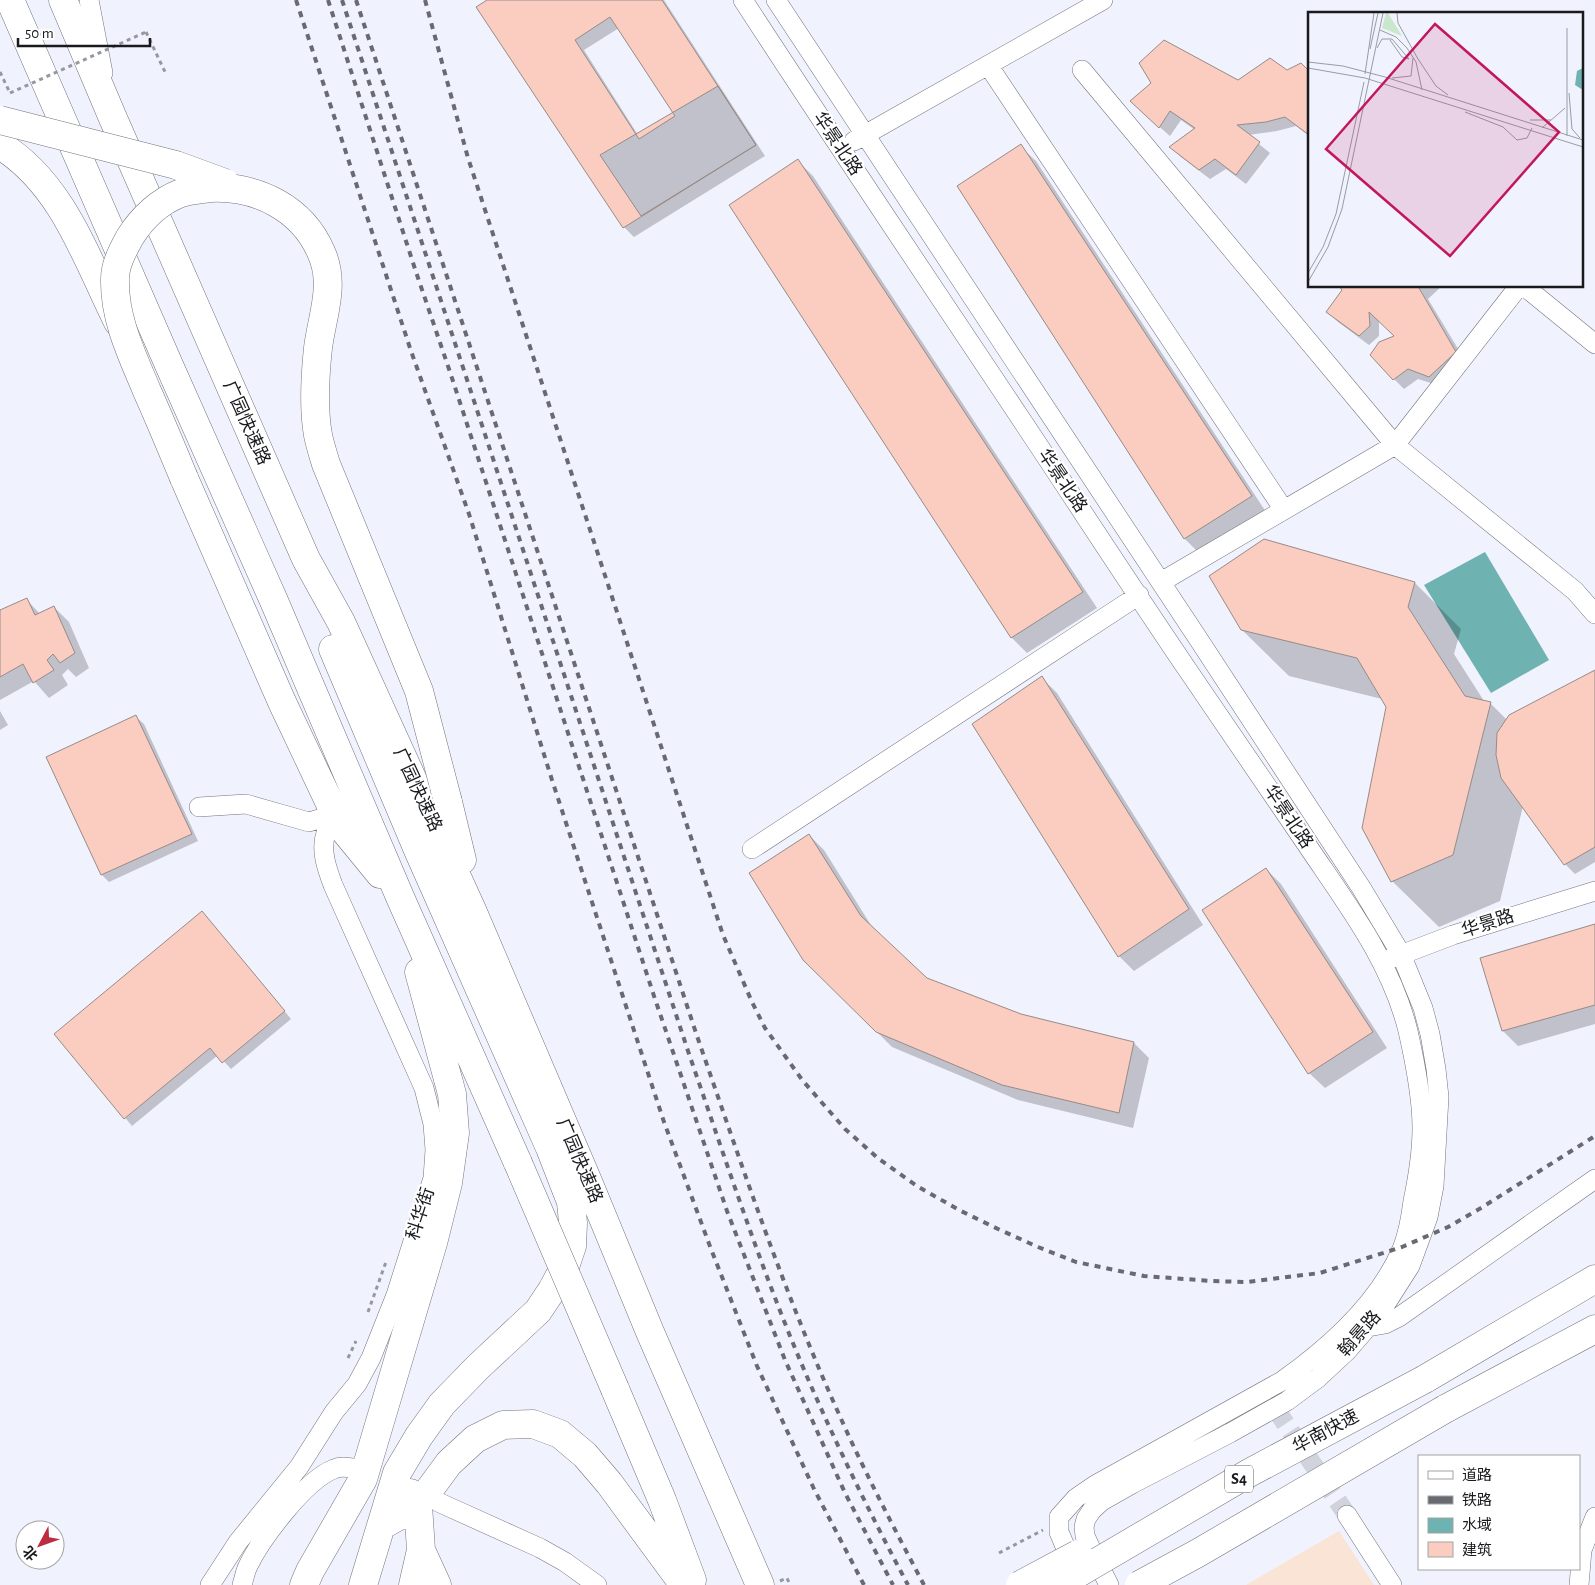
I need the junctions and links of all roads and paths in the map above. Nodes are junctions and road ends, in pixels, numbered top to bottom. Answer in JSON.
{"nodes":[{"id":1,"x":10,"y":0,"type":"edge"},
{"id":2,"x":63,"y":0,"type":"edge"},
{"id":3,"x":89,"y":0,"type":"edge"},
{"id":4,"x":743,"y":0,"type":"edge"},
{"id":5,"x":776,"y":0,"type":"edge"},
{"id":6,"x":1103,"y":0,"type":"edge"},
{"id":7,"x":988,"y":65,"type":"junction"},
{"id":8,"x":1082,"y":70,"type":"dead end"},
{"id":9,"x":0,"y":72,"type":"edge"},
{"id":10,"x":166,"y":74,"type":"dead end"},
{"id":11,"x":112,"y":116,"type":"junction"},
{"id":12,"x":0,"y":120,"type":"edge"},
{"id":13,"x":864,"y":135,"type":"junction"},
{"id":14,"x":0,"y":145,"type":"edge"},
{"id":15,"x":841,"y":149,"type":"junction"},
{"id":16,"x":243,"y":190,"type":"junction"},
{"id":17,"x":1516,"y":288,"type":"edge"},
{"id":18,"x":1526,"y":288,"type":"edge"},
{"id":19,"x":122,"y":330,"type":"junction"},
{"id":20,"x":1595,"y":344,"type":"edge"},
{"id":21,"x":1395,"y":445,"type":"junction"},
{"id":22,"x":1284,"y":510,"type":"junction"},
{"id":23,"x":306,"y":559,"type":"junction"},
{"id":24,"x":1161,"y":582,"type":"junction"},
{"id":25,"x":1139,"y":595,"type":"junction"},
{"id":26,"x":1595,"y":614,"type":"edge"},
{"id":27,"x":199,"y":807,"type":"dead end"},
{"id":28,"x":335,"y":814,"type":"junction"},
{"id":29,"x":752,"y":849,"type":"dead end"},
{"id":30,"x":1595,"y":891,"type":"edge"},
{"id":31,"x":400,"y":897,"type":"junction"},
{"id":32,"x":472,"y":910,"type":"junction"},
{"id":33,"x":1401,"y":954,"type":"junction"},
{"id":34,"x":1382,"y":962,"type":"junction"},
{"id":35,"x":1595,"y":1179,"type":"edge"},
{"id":36,"x":386,"y":1260,"type":"dead end"},
{"id":37,"x":1595,"y":1279,"type":"edge"},
{"id":38,"x":368,"y":1313,"type":"dead end"},
{"id":39,"x":1362,"y":1322,"type":"junction"},
{"id":40,"x":1595,"y":1329,"type":"edge"},
{"id":41,"x":358,"y":1337,"type":"dead end"},
{"id":42,"x":347,"y":1361,"type":"dead end"},
{"id":43,"x":1264,"y":1391,"type":"junction"},
{"id":44,"x":1275,"y":1408,"type":"junction"},
{"id":45,"x":353,"y":1468,"type":"dead end"},
{"id":46,"x":397,"y":1473,"type":"junction"},
{"id":47,"x":1249,"y":1473,"type":"junction"},
{"id":48,"x":428,"y":1504,"type":"junction"},
{"id":49,"x":1347,"y":1515,"type":"tunnel mouth"},
{"id":50,"x":1059,"y":1517,"type":"junction"},
{"id":51,"x":1595,"y":1517,"type":"edge"},
{"id":52,"x":381,"y":1526,"type":"junction"},
{"id":53,"x":421,"y":1550,"type":"junction"},
{"id":54,"x":999,"y":1553,"type":"dead end"},
{"id":55,"x":1582,"y":1558,"type":"junction"},
{"id":56,"x":1595,"y":1573,"type":"edge"},
{"id":57,"x":786,"y":1578,"type":"dead end"},
{"id":58,"x":212,"y":1583,"type":"edge"},
{"id":59,"x":242,"y":1585,"type":"edge"},
{"id":60,"x":304,"y":1585,"type":"edge"},
{"id":61,"x":363,"y":1585,"type":"edge"},
{"id":62,"x":413,"y":1585,"type":"edge"},
{"id":63,"x":437,"y":1585,"type":"edge"},
{"id":64,"x":597,"y":1585,"type":"edge"},
{"id":65,"x":684,"y":1585,"type":"edge"},
{"id":66,"x":694,"y":1585,"type":"edge"},
{"id":67,"x":760,"y":1585,"type":"edge"},
{"id":68,"x":790,"y":1585,"type":"edge"},
{"id":69,"x":1020,"y":1585,"type":"edge"},
{"id":70,"x":1058,"y":1585,"type":"edge"},
{"id":71,"x":1082,"y":1585,"type":"edge"},
{"id":72,"x":1109,"y":1585,"type":"edge"},
{"id":73,"x":1140,"y":1585,"type":"edge"},
{"id":74,"x":1392,"y":1585,"type":"edge"},
{"id":75,"x":1579,"y":1585,"type":"edge"}],
"edges":[{"from":1,"to":31,"type":"highway"},
{"from":2,"to":11,"type":"highway","name":"广园快速路"},
{"from":3,"to":11,"type":"street"},
{"from":4,"to":15,"type":"street","name":"华景北路"},
{"from":5,"to":13,"type":"street","name":"华景北路"},
{"from":6,"to":7,"type":"street"},
{"from":7,"to":13,"type":"street"},
{"from":7,"to":22,"type":"street"},
{"from":8,"to":21,"type":"street"},
{"from":9,"to":10,"type":"path","bridge":true},
{"from":11,"to":23,"type":"highway","name":"广园快速路"},
{"from":12,"to":16,"type":"highway","bridge":true},
{"from":13,"to":15,"type":"street"},
{"from":13,"to":24,"type":"street","name":"华景北路"},
{"from":14,"to":19,"type":"highway","bridge":true},
{"from":15,"to":25,"type":"street","name":"华景北路"},
{"from":16,"to":19,"type":"highway","bridge":true},
{"from":16,"to":32,"type":"highway","bridge":true},
{"from":17,"to":21,"type":"street"},
{"from":18,"to":20,"type":"street"},
{"from":19,"to":28,"type":"highway","bridge":true},
{"from":21,"to":22,"type":"street"},
{"from":21,"to":26,"type":"street"},
{"from":22,"to":24,"type":"street"},
{"from":23,"to":32,"type":"highway","name":"广园快速路"},
{"from":23,"to":46,"type":"highway"},
{"from":24,"to":33,"type":"street","name":"华景北路"},
{"from":25,"to":29,"type":"street"},
{"from":25,"to":34,"type":"street","name":"华景北路"},
{"from":27,"to":28,"type":"street"},
{"from":28,"to":31,"type":"highway"},
{"from":28,"to":58,"type":"street","name":"科华街"},
{"from":30,"to":33,"type":"street","name":"华景路"},
{"from":31,"to":60,"type":"highway"},
{"from":31,"to":66,"type":"highway","bridge":true},
{"from":32,"to":67,"type":"highway","name":"广园快速路"},
{"from":33,"to":34,"type":"street","name":"华景路"},
{"from":33,"to":39,"type":"street","name":"翰景路"},
{"from":34,"to":39,"type":"street","name":"翰景路"},
{"from":35,"to":39,"type":"street"},
{"from":36,"to":38,"type":"path"},
{"from":37,"to":47,"type":"highway","name":"华南快速","number":"S4","bridge":true},
{"from":39,"to":43,"type":"street","name":"翰景路"},
{"from":39,"to":44,"type":"street","name":"翰景路"},
{"from":40,"to":73,"type":"highway","number":"S4","bridge":true},
{"from":41,"to":42,"type":"path"},
{"from":43,"to":44,"type":"street"},
{"from":43,"to":50,"type":"street","name":"翰景路"},
{"from":44,"to":72,"type":"street","name":"翰景路"},
{"from":45,"to":59,"type":"street"},
{"from":46,"to":48,"type":"highway"},
{"from":46,"to":52,"type":"highway"},
{"from":47,"to":69,"type":"highway","bridge":true},
{"from":47,"to":70,"type":"highway","name":"华南快速","number":"S4","bridge":true},
{"from":48,"to":52,"type":"highway"},
{"from":48,"to":53,"type":"highway"},
{"from":48,"to":64,"type":"street"},
{"from":48,"to":65,"type":"highway"},
{"from":49,"to":74,"type":"street"},
{"from":50,"to":54,"type":"path"},
{"from":50,"to":71,"type":"street"},
{"from":51,"to":55,"type":"street"},
{"from":52,"to":61,"type":"highway"},
{"from":53,"to":62,"type":"highway"},
{"from":53,"to":63,"type":"highway"},
{"from":55,"to":56,"type":"street"},
{"from":55,"to":75,"type":"street"},
{"from":57,"to":68,"type":"path"}]}
